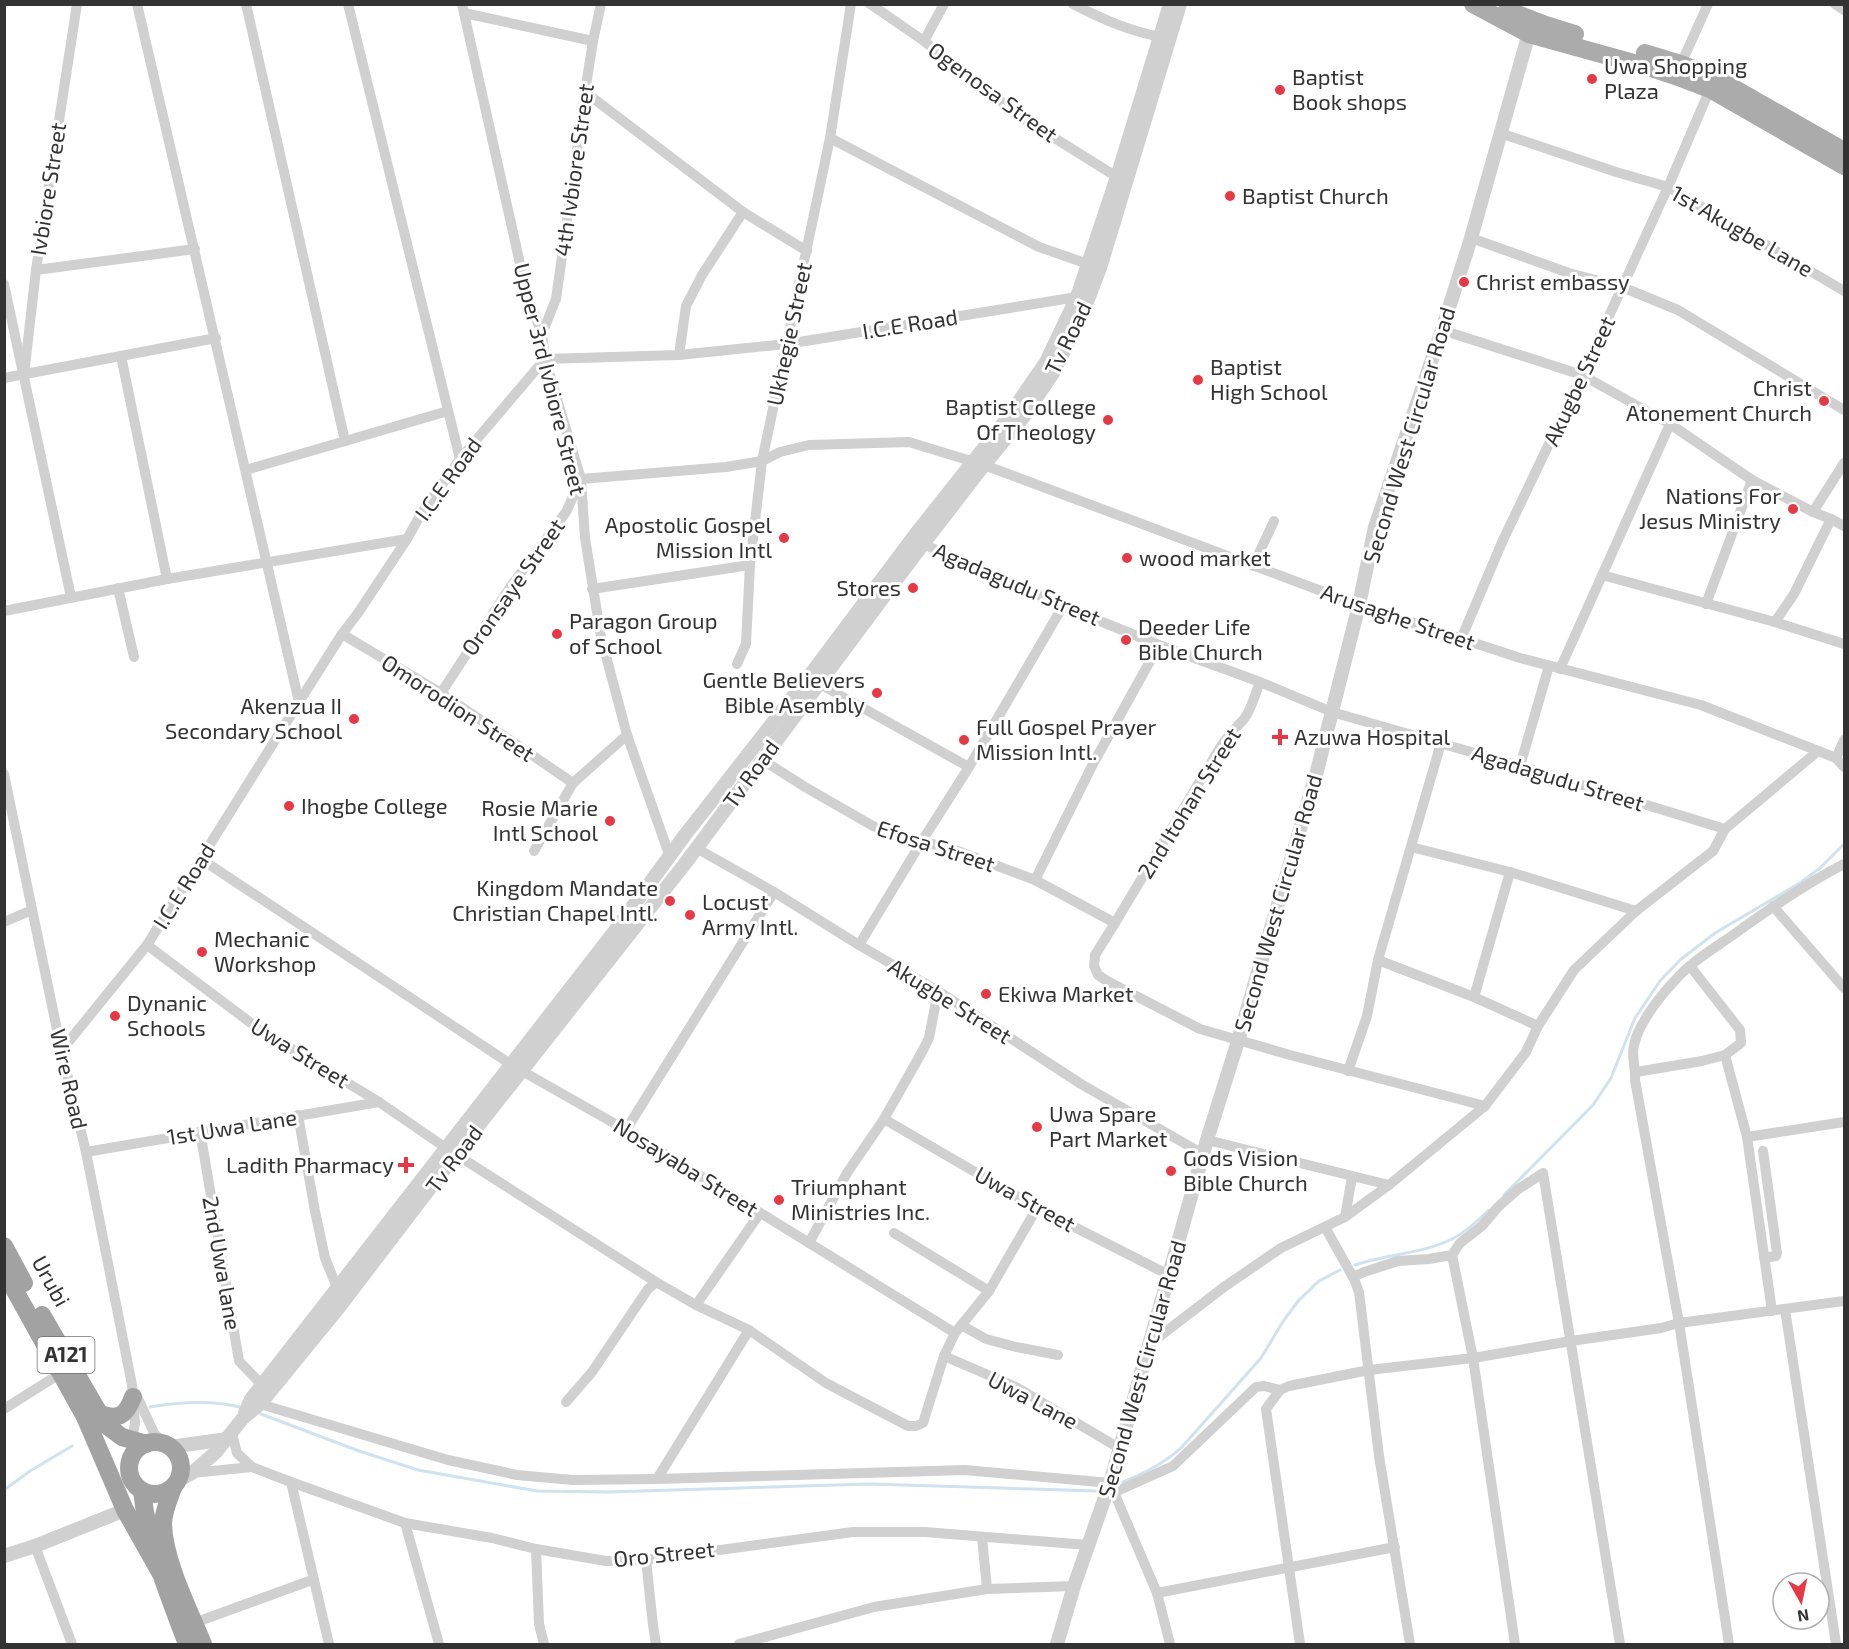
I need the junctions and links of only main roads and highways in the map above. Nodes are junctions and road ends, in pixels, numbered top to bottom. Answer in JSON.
{"nodes":[{"id":1,"x":1473,"y":4,"type":"edge"},
{"id":2,"x":1494,"y":4,"type":"edge"},
{"id":3,"x":1531,"y":27,"type":"junction"},
{"id":4,"x":1845,"y":151,"type":"edge"},
{"id":5,"x":1845,"y":166,"type":"edge"},
{"id":6,"x":4,"y":1246,"type":"edge"},
{"id":7,"x":4,"y":1271,"type":"edge"},
{"id":8,"x":132,"y":1391,"type":"road end"},
{"id":9,"x":92,"y":1415,"type":"junction"},
{"id":10,"x":137,"y":1446,"type":"junction"},
{"id":11,"x":130,"y":1473,"type":"junction"},
{"id":12,"x":181,"y":1480,"type":"junction"},
{"id":13,"x":142,"y":1491,"type":"junction"},
{"id":14,"x":159,"y":1572,"type":"junction"},
{"id":15,"x":187,"y":1644,"type":"edge"},
{"id":16,"x":203,"y":1644,"type":"edge"}],
"edges":[{"from":1,"to":3,"type":"main road"},
{"from":2,"to":3,"type":"main road"},
{"from":3,"to":4,"type":"main road"},
{"from":3,"to":5,"type":"main road"},
{"from":6,"to":9,"type":"highway","name":"Urubi","number":"A121"},
{"from":7,"to":9,"type":"highway","name":"Urubi","number":"A121"},
{"from":8,"to":9,"type":"highway"},
{"from":9,"to":10,"type":"highway","name":"Urubi","number":"A121"},
{"from":9,"to":11,"type":"highway","number":"A121"},
{"from":9,"to":14,"type":"highway","number":"A121"},
{"from":10,"to":11,"type":"highway"},
{"from":10,"to":12,"type":"highway"},
{"from":11,"to":13,"type":"highway","number":"A121"},
{"from":12,"to":13,"type":"highway"},
{"from":12,"to":16,"type":"highway"},
{"from":13,"to":14,"type":"highway","number":"A121"},
{"from":14,"to":15,"type":"highway","number":"A121"}]}
